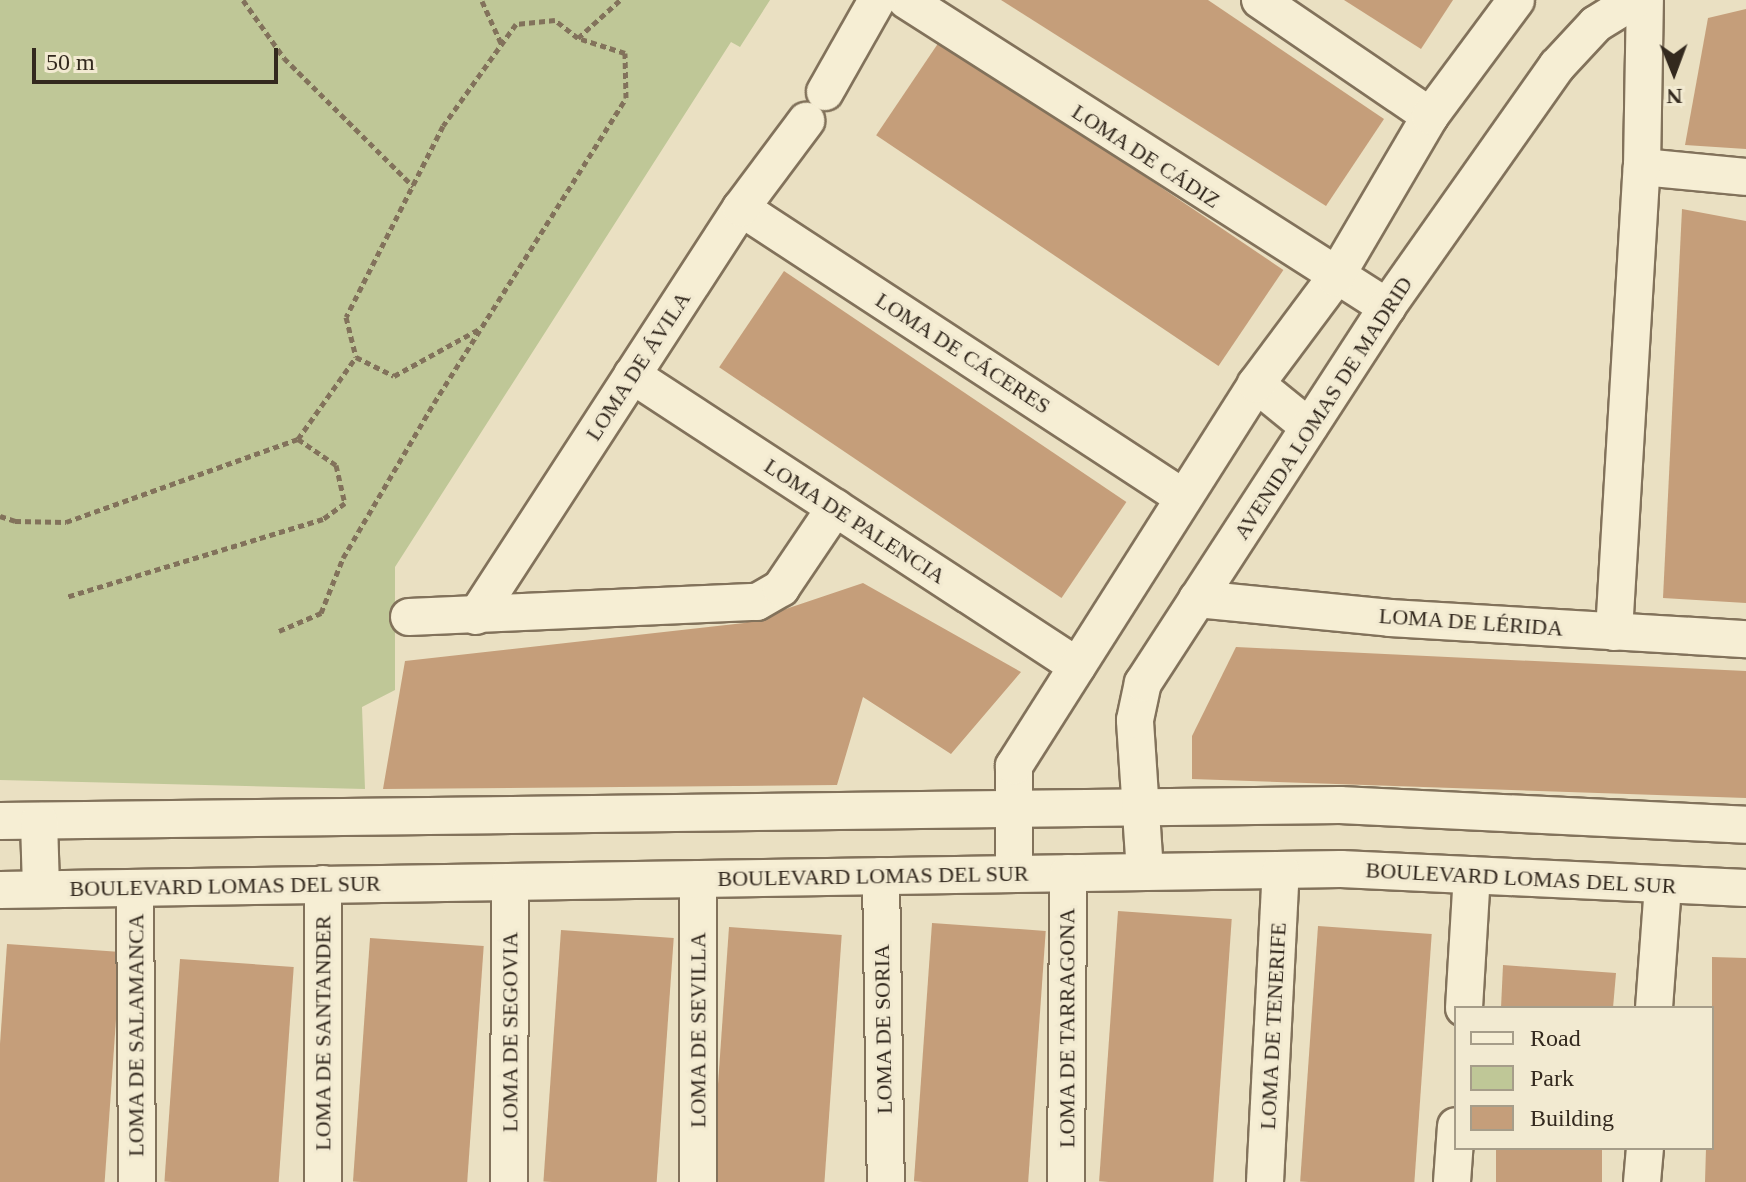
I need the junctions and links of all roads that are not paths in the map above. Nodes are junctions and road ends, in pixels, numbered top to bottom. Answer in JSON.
{"nodes":[{"id":1,"x":877,"y":0,"type":"edge"},
{"id":2,"x":906,"y":0,"type":"edge"},
{"id":3,"x":1260,"y":0,"type":"edge"},
{"id":4,"x":1516,"y":0,"type":"edge"},
{"id":5,"x":1635,"y":0,"type":"edge"},
{"id":6,"x":1645,"y":0,"type":"edge"},
{"id":7,"x":1430,"y":116,"type":"junction"},
{"id":8,"x":1642,"y":167,"type":"junction"},
{"id":9,"x":1746,"y":177,"type":"edge"},
{"id":10,"x":741,"y":208,"type":"junction"},
{"id":11,"x":1335,"y":278,"type":"junction"},
{"id":12,"x":1387,"y":307,"type":"junction"},
{"id":13,"x":632,"y":375,"type":"junction"},
{"id":14,"x":1256,"y":384,"type":"junction"},
{"id":15,"x":1309,"y":427,"type":"junction"},
{"id":16,"x":1184,"y":498,"type":"junction"},
{"id":17,"x":835,"y":508,"type":"junction"},
{"id":18,"x":1197,"y":599,"type":"junction"},
{"id":19,"x":476,"y":616,"type":"junction"},
{"id":20,"x":409,"y":617,"type":"dead end"},
{"id":21,"x":1614,"y":632,"type":"junction"},
{"id":22,"x":1746,"y":639,"type":"edge"},
{"id":23,"x":1077,"y":666,"type":"junction"},
{"id":24,"x":1142,"y":807,"type":"junction"},
{"id":25,"x":1014,"y":808,"type":"junction"},
{"id":26,"x":0,"y":821,"type":"edge"},
{"id":27,"x":39,"y":821,"type":"junction"},
{"id":28,"x":1746,"y":825,"type":"edge"},
{"id":29,"x":1281,"y":870,"type":"junction"},
{"id":30,"x":1145,"y":872,"type":"junction"},
{"id":31,"x":1068,"y":873,"type":"junction"},
{"id":32,"x":1014,"y":874,"type":"junction"},
{"id":33,"x":1472,"y":875,"type":"junction"},
{"id":34,"x":881,"y":876,"type":"junction"},
{"id":35,"x":698,"y":879,"type":"junction"},
{"id":36,"x":510,"y":882,"type":"junction"},
{"id":37,"x":323,"y":884,"type":"junction"},
{"id":38,"x":1663,"y":885,"type":"junction"},
{"id":39,"x":135,"y":888,"type":"junction"},
{"id":40,"x":1746,"y":888,"type":"edge"},
{"id":41,"x":41,"y":889,"type":"junction"},
{"id":42,"x":0,"y":890,"type":"edge"},
{"id":43,"x":1464,"y":1006,"type":"edge"},
{"id":44,"x":1654,"y":1006,"type":"edge"},
{"id":45,"x":1454,"y":1150,"type":"edge"},
{"id":46,"x":1645,"y":1150,"type":"edge"},
{"id":47,"x":137,"y":1182,"type":"edge"},
{"id":48,"x":323,"y":1182,"type":"edge"},
{"id":49,"x":509,"y":1182,"type":"edge"},
{"id":50,"x":698,"y":1182,"type":"edge"},
{"id":51,"x":886,"y":1182,"type":"edge"},
{"id":52,"x":1066,"y":1182,"type":"edge"},
{"id":53,"x":1265,"y":1182,"type":"edge"},
{"id":54,"x":1452,"y":1182,"type":"edge"},
{"id":55,"x":1642,"y":1182,"type":"edge"}],
"edges":[{"from":1,"to":10,"type":"street","name":"LOMA DE ÁVILA"},
{"from":2,"to":11,"type":"street","name":"LOMA DE CÁDIZ"},
{"from":3,"to":7,"type":"street"},
{"from":4,"to":7,"type":"street"},
{"from":5,"to":12,"type":"street","name":"AVENIDA LOMAS DE MADRID"},
{"from":6,"to":8,"type":"street"},
{"from":7,"to":11,"type":"street"},
{"from":8,"to":9,"type":"street"},
{"from":8,"to":21,"type":"street"},
{"from":10,"to":13,"type":"street","name":"LOMA DE ÁVILA"},
{"from":10,"to":16,"type":"street","name":"LOMA DE CÁCERES"},
{"from":11,"to":12,"type":"street","name":"LOMA DE CÁDIZ"},
{"from":11,"to":14,"type":"street"},
{"from":12,"to":15,"type":"street","name":"AVENIDA LOMAS DE MADRID"},
{"from":13,"to":17,"type":"street","name":"LOMA DE PALENCIA"},
{"from":13,"to":19,"type":"street","name":"LOMA DE ÁVILA"},
{"from":14,"to":15,"type":"street"},
{"from":14,"to":16,"type":"street"},
{"from":15,"to":18,"type":"street","name":"AVENIDA LOMAS DE MADRID"},
{"from":16,"to":23,"type":"street"},
{"from":17,"to":19,"type":"street"},
{"from":17,"to":23,"type":"street","name":"LOMA DE PALENCIA"},
{"from":18,"to":21,"type":"street","name":"LOMA DE LÉRIDA"},
{"from":18,"to":24,"type":"street","name":"AVENIDA LOMAS DE MADRID"},
{"from":19,"to":20,"type":"street"},
{"from":21,"to":22,"type":"street","name":"LOMA DE LÉRIDA"},
{"from":23,"to":25,"type":"street"},
{"from":24,"to":25,"type":"street"},
{"from":24,"to":28,"type":"street"},
{"from":24,"to":30,"type":"street","name":"AVENIDA LOMAS DE MADRID"},
{"from":25,"to":27,"type":"street"},
{"from":25,"to":32,"type":"street"},
{"from":26,"to":27,"type":"street"},
{"from":27,"to":41,"type":"street"},
{"from":29,"to":30,"type":"street","name":"BOULEVARD LOMAS DEL SUR"},
{"from":29,"to":33,"type":"street","name":"BOULEVARD LOMAS DEL SUR"},
{"from":29,"to":53,"type":"street","name":"LOMA DE TENERIFE"},
{"from":30,"to":31,"type":"street","name":"BOULEVARD LOMAS DEL SUR"},
{"from":31,"to":32,"type":"street","name":"BOULEVARD LOMAS DEL SUR"},
{"from":31,"to":52,"type":"street","name":"LOMA DE TARRAGONA"},
{"from":32,"to":34,"type":"street","name":"BOULEVARD LOMAS DEL SUR"},
{"from":33,"to":38,"type":"street","name":"BOULEVARD LOMAS DEL SUR"},
{"from":33,"to":43,"type":"street"},
{"from":34,"to":35,"type":"street","name":"BOULEVARD LOMAS DEL SUR"},
{"from":34,"to":51,"type":"street","name":"LOMA DE SORIA"},
{"from":35,"to":36,"type":"street","name":"BOULEVARD LOMAS DEL SUR"},
{"from":35,"to":50,"type":"street","name":"LOMA DE SEVILLA"},
{"from":36,"to":37,"type":"street","name":"BOULEVARD LOMAS DEL SUR"},
{"from":36,"to":49,"type":"street","name":"LOMA DE SEGOVIA"},
{"from":37,"to":39,"type":"street","name":"BOULEVARD LOMAS DEL SUR"},
{"from":37,"to":48,"type":"street","name":"LOMA DE SANTANDER"},
{"from":38,"to":40,"type":"street","name":"BOULEVARD LOMAS DEL SUR"},
{"from":38,"to":44,"type":"street"},
{"from":39,"to":41,"type":"street","name":"BOULEVARD LOMAS DEL SUR"},
{"from":39,"to":47,"type":"street","name":"LOMA DE SALAMANCA"},
{"from":41,"to":42,"type":"street","name":"BOULEVARD LOMAS DEL SUR"},
{"from":45,"to":54,"type":"street"},
{"from":46,"to":55,"type":"street"}]}
